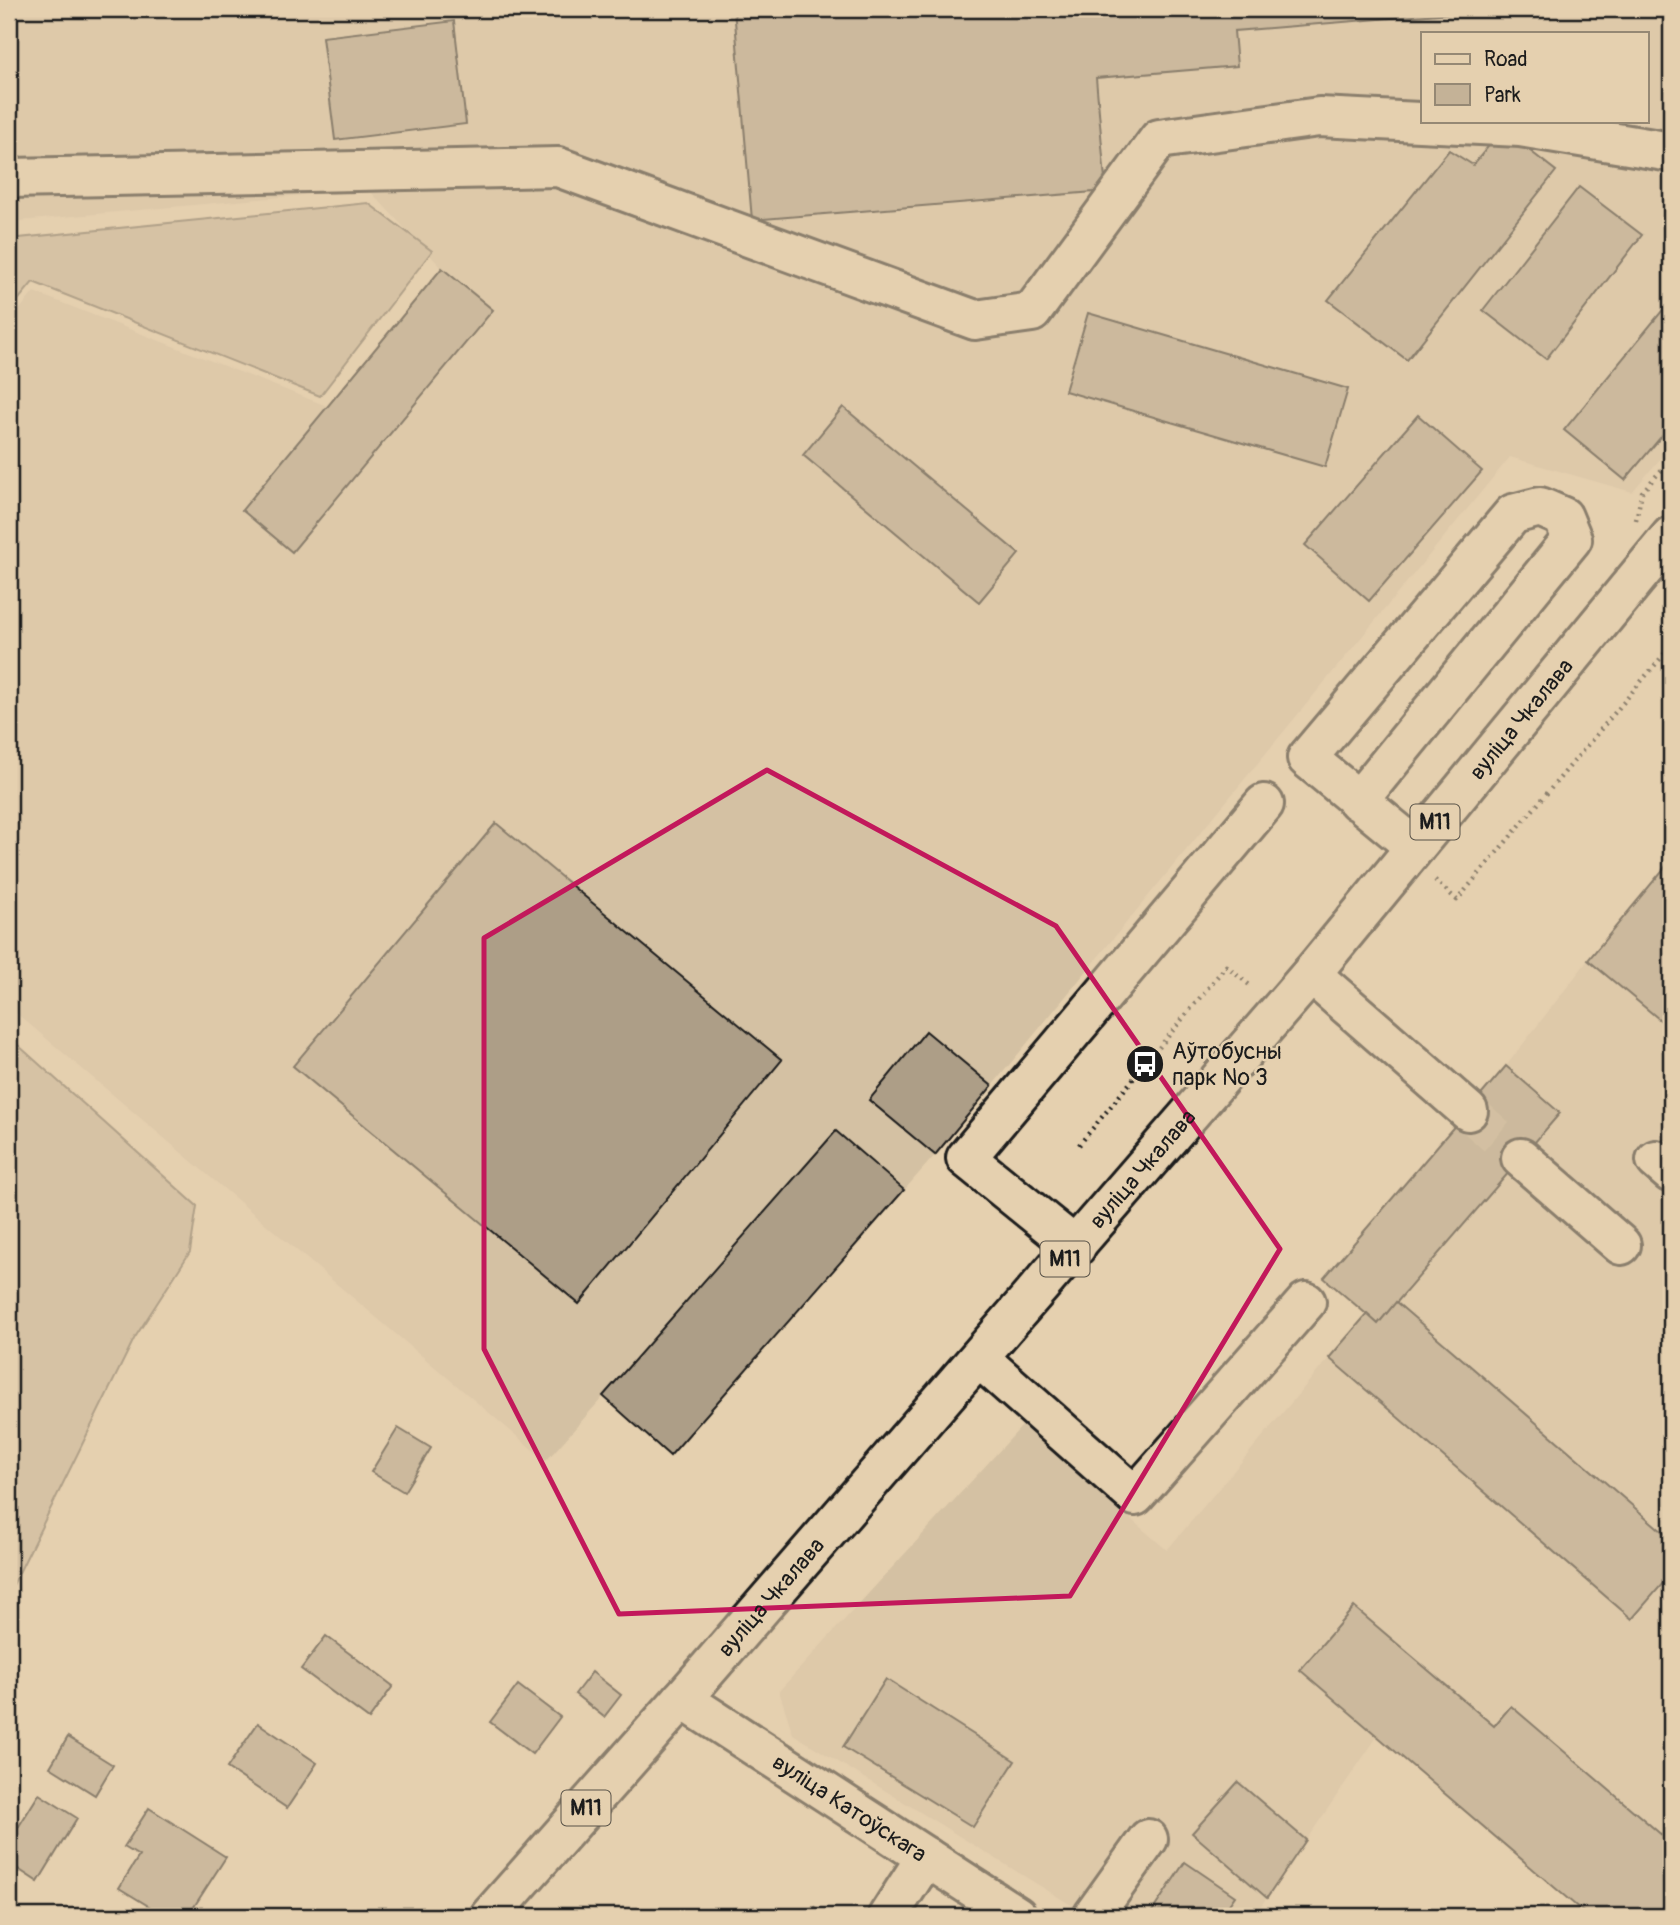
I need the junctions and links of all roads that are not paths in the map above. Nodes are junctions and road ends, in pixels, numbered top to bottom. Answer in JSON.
{"nodes":[{"id":1,"x":1671,"y":152,"type":"edge"},
{"id":2,"x":9,"y":178,"type":"edge"},
{"id":3,"x":1671,"y":536,"type":"edge"},
{"id":4,"x":1358,"y":801,"type":"junction"},
{"id":5,"x":1264,"y":804,"type":"dead end"},
{"id":6,"x":1423,"y":862,"type":"junction"},
{"id":7,"x":1311,"y":974,"type":"junction"},
{"id":8,"x":1468,"y":1111,"type":"tunnel mouth"},
{"id":9,"x":1521,"y":1158,"type":"tunnel mouth"},
{"id":10,"x":1621,"y":1245,"type":"dead end"},
{"id":11,"x":1076,"y":1247,"type":"junction"},
{"id":12,"x":1306,"y":1302,"type":"dead end"},
{"id":13,"x":979,"y":1358,"type":"junction"},
{"id":14,"x":682,"y":1699,"type":"junction"},
{"id":15,"x":1148,"y":1839,"type":"dead end"},
{"id":16,"x":926,"y":1857,"type":"junction"},
{"id":17,"x":490,"y":1916,"type":"edge"},
{"id":18,"x":888,"y":1916,"type":"edge"},
{"id":19,"x":1017,"y":1916,"type":"edge"},
{"id":20,"x":1093,"y":1916,"type":"edge"}],
"edges":[{"from":1,"to":2,"type":"main road"},
{"from":3,"to":6,"type":"main road","name":"вуліца Чкалава","number":"М11"},
{"from":4,"to":4,"type":"main road"},
{"from":4,"to":6,"type":"main road"},
{"from":5,"to":11,"type":"main road"},
{"from":6,"to":7,"type":"main road","name":"вуліца Чкалава","number":"М11"},
{"from":7,"to":8,"type":"main road"},
{"from":7,"to":11,"type":"main road","name":"вуліца Чкалава","number":"М11"},
{"from":9,"to":10,"type":"main road"},
{"from":11,"to":13,"type":"main road","name":"вуліца Чкалава","number":"М11"},
{"from":12,"to":13,"type":"main road"},
{"from":13,"to":14,"type":"main road","name":"вуліца Чкалава","number":"М11"},
{"from":14,"to":16,"type":"main road","name":"вуліца Катоўскага"},
{"from":14,"to":17,"type":"main road","name":"вуліца Чкалава","number":"М11"},
{"from":15,"to":20,"type":"main road"},
{"from":16,"to":18,"type":"main road"},
{"from":16,"to":19,"type":"main road","name":"вуліца Катоўскага"}]}
